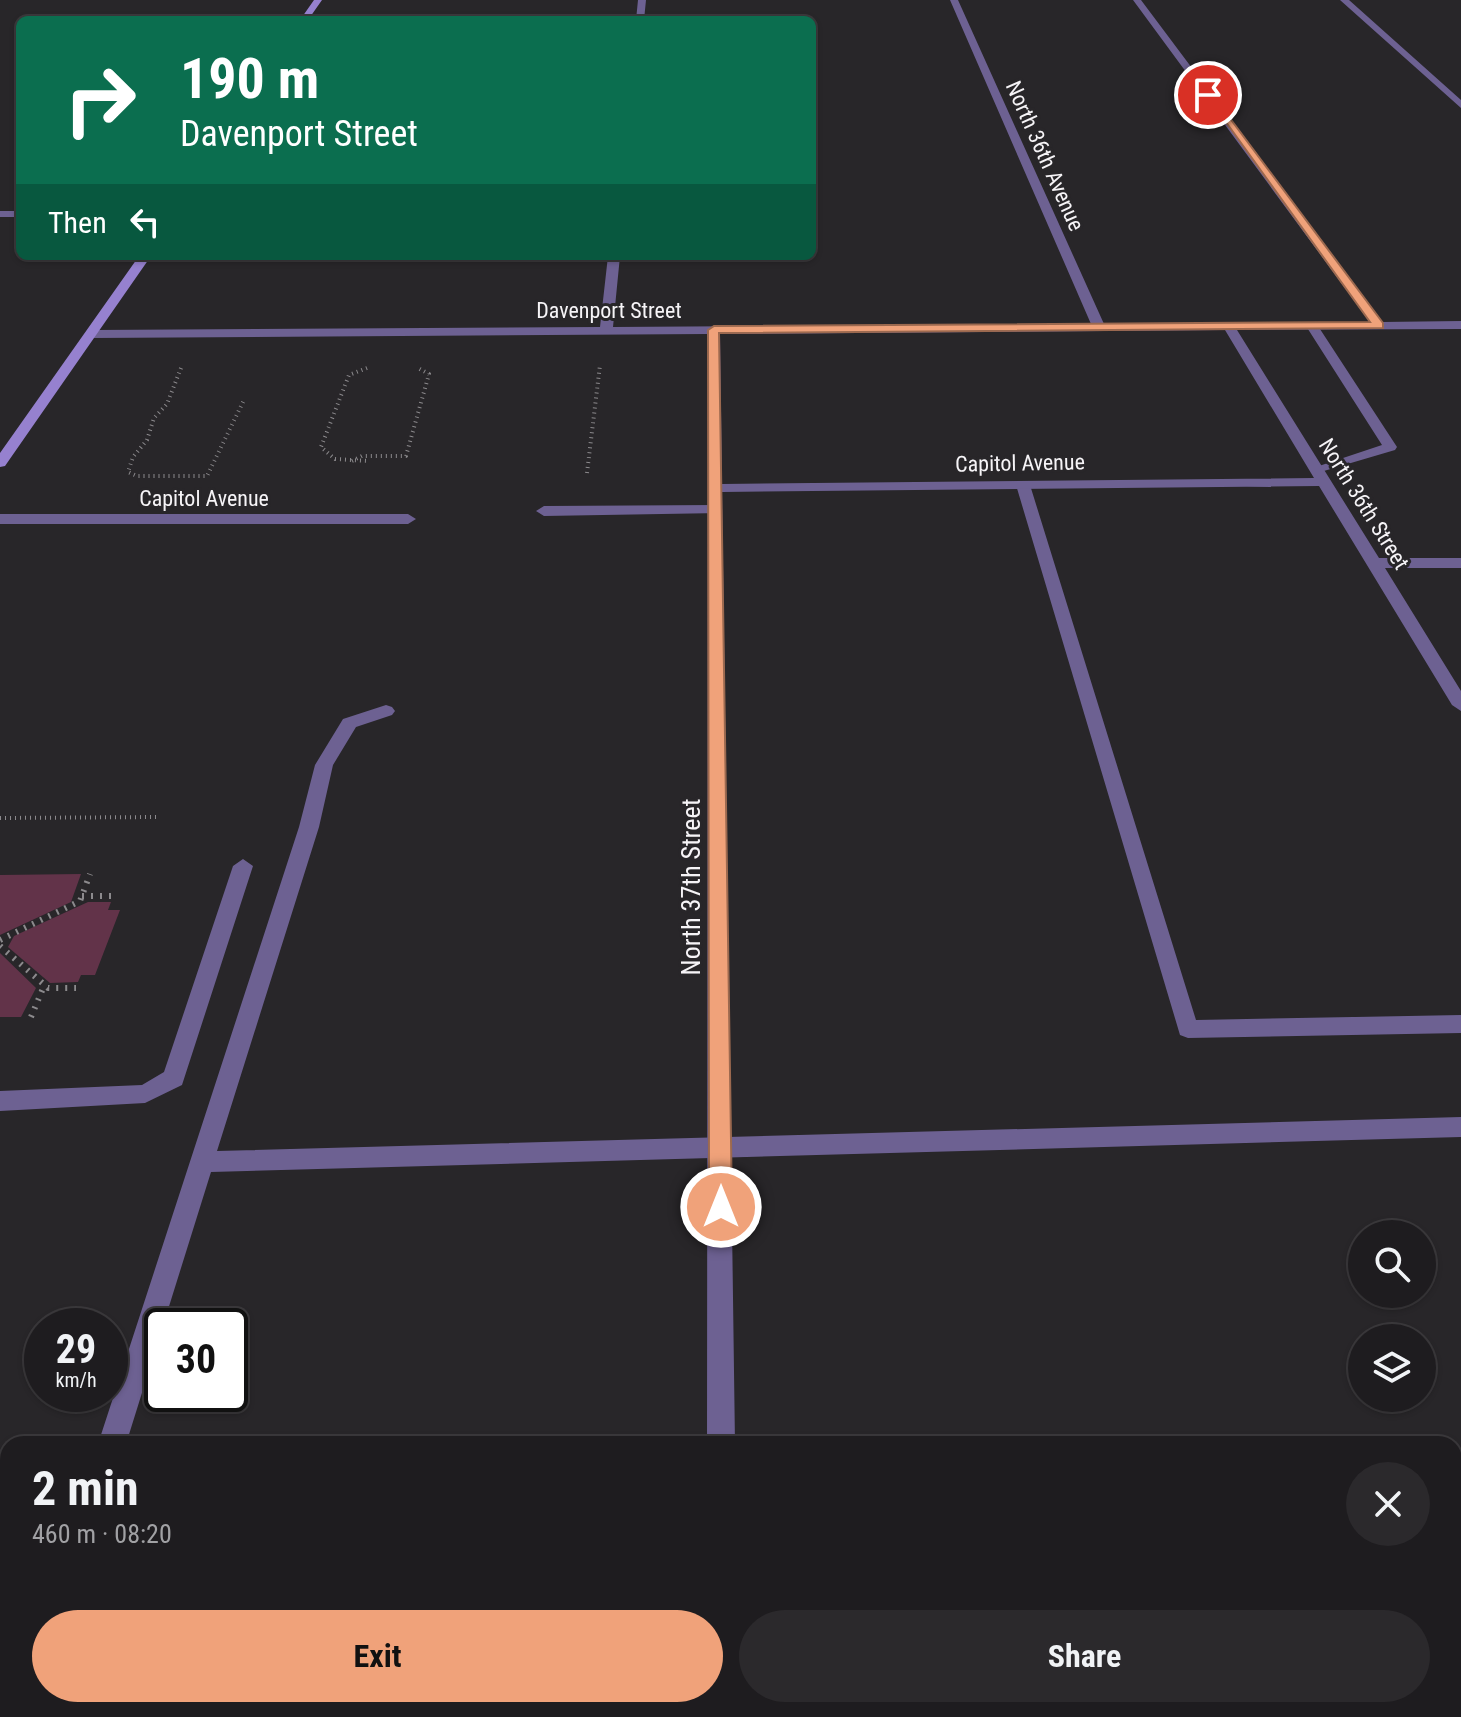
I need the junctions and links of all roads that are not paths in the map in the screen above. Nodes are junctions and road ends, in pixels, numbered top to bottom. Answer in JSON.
{"nodes":[{"id":1,"x":954,"y":0,"type":"edge"},
{"id":2,"x":1137,"y":0,"type":"edge"},
{"id":3,"x":1344,"y":0,"type":"edge"},
{"id":4,"x":1461,"y":105,"type":"edge"},
{"id":5,"x":142,"y":260,"type":"edge"},
{"id":6,"x":614,"y":260,"type":"edge"},
{"id":7,"x":1461,"y":325,"type":"edge"},
{"id":8,"x":1312,"y":326,"type":"junction"},
{"id":9,"x":1379,"y":326,"type":"junction"},
{"id":10,"x":1099,"y":327,"type":"junction"},
{"id":11,"x":1229,"y":327,"type":"junction"},
{"id":12,"x":606,"y":330,"type":"junction"},
{"id":13,"x":714,"y":330,"type":"junction"},
{"id":14,"x":93,"y":334,"type":"junction"},
{"id":15,"x":0,"y":463,"type":"edge"},
{"id":16,"x":1321,"y":476,"type":"junction"},
{"id":17,"x":1023,"y":485,"type":"junction"},
{"id":18,"x":716,"y":488,"type":"junction"},
{"id":19,"x":716,"y":510,"type":"junction"},
{"id":20,"x":544,"y":511,"type":"dead end"},
{"id":21,"x":0,"y":519,"type":"edge"},
{"id":22,"x":408,"y":519,"type":"dead end"},
{"id":23,"x":1375,"y":563,"type":"junction"},
{"id":24,"x":1461,"y":563,"type":"edge"},
{"id":25,"x":1461,"y":705,"type":"edge"},
{"id":26,"x":386,"y":711,"type":"dead end"},
{"id":27,"x":243,"y":866,"type":"dead end"},
{"id":28,"x":1461,"y":1024,"type":"edge"},
{"id":29,"x":0,"y":1101,"type":"edge"},
{"id":30,"x":1461,"y":1127,"type":"edge"},
{"id":31,"x":721,"y":1148,"type":"junction"},
{"id":32,"x":204,"y":1162,"type":"junction"},
{"id":33,"x":115,"y":1436,"type":"edge"},
{"id":34,"x":721,"y":1436,"type":"edge"}],
"edges":[{"from":1,"to":10,"type":"street","name":"North 36th Avenue"},
{"from":2,"to":9,"type":"street"},
{"from":3,"to":4,"type":"street"},
{"from":5,"to":14,"type":"street"},
{"from":6,"to":12,"type":"street"},
{"from":7,"to":9,"type":"street","name":"Davenport Street"},
{"from":8,"to":9,"type":"street","name":"Davenport Street"},
{"from":8,"to":11,"type":"street","name":"Davenport Street"},
{"from":8,"to":16,"type":"street","name":"Capitol Avenue"},
{"from":10,"to":11,"type":"street","name":"Davenport Street"},
{"from":10,"to":13,"type":"street","name":"Davenport Street"},
{"from":11,"to":16,"type":"street","name":"North 36th Street"},
{"from":12,"to":13,"type":"street","name":"Davenport Street"},
{"from":12,"to":14,"type":"street","name":"Davenport Street"},
{"from":13,"to":18,"type":"street","name":"North 37th Street"},
{"from":14,"to":15,"type":"street"},
{"from":16,"to":17,"type":"street","name":"Capitol Avenue"},
{"from":16,"to":23,"type":"street","name":"North 36th Street"},
{"from":17,"to":18,"type":"street","name":"Capitol Avenue"},
{"from":17,"to":28,"type":"street"},
{"from":18,"to":19,"type":"street","name":"North 37th Street"},
{"from":19,"to":20,"type":"street"},
{"from":19,"to":31,"type":"street","name":"North 37th Street"},
{"from":21,"to":22,"type":"street","name":"Capitol Avenue"},
{"from":23,"to":24,"type":"street"},
{"from":23,"to":25,"type":"street","name":"North 36th Street"},
{"from":26,"to":32,"type":"street"},
{"from":27,"to":29,"type":"street"},
{"from":30,"to":31,"type":"street"},
{"from":31,"to":32,"type":"street"},
{"from":31,"to":34,"type":"street","name":"North 37th Street"},
{"from":32,"to":33,"type":"street"}]}
